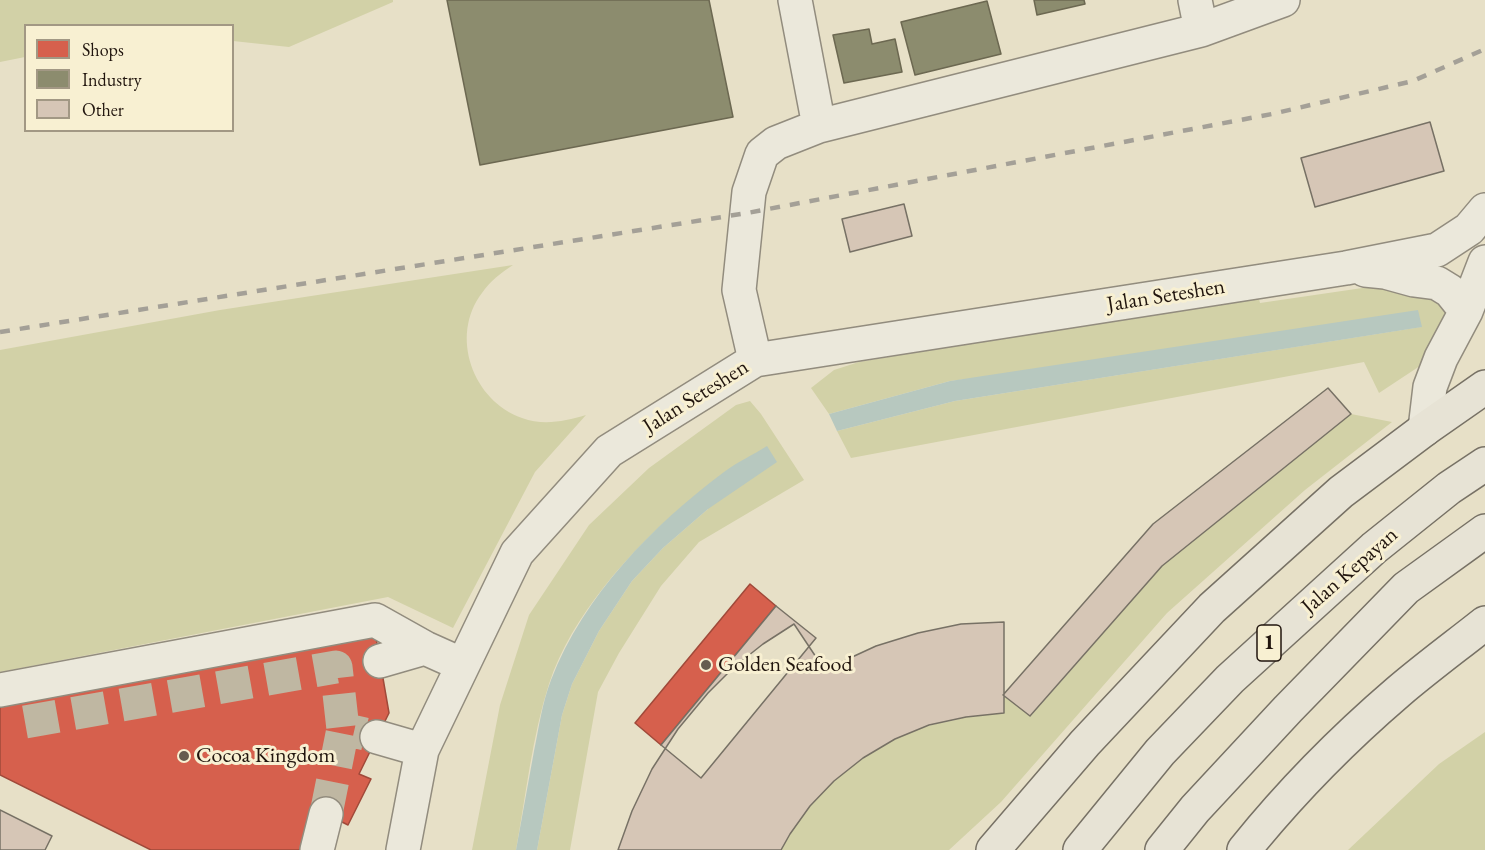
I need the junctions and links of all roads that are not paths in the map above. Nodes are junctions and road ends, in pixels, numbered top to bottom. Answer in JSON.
{"nodes":[{"id":1,"x":795,"y":0,"type":"edge"},
{"id":2,"x":1283,"y":0,"type":"edge"},
{"id":3,"x":1198,"y":15,"type":"edge"},
{"id":4,"x":819,"y":126,"type":"junction"},
{"id":5,"x":1485,"y":210,"type":"edge"},
{"id":6,"x":1485,"y":262,"type":"edge"},
{"id":7,"x":1346,"y":268,"type":"junction"},
{"id":8,"x":1467,"y":311,"type":"junction"},
{"id":9,"x":755,"y":360,"type":"junction"},
{"id":10,"x":1485,"y":387,"type":"edge"},
{"id":11,"x":1425,"y":429,"type":"junction"},
{"id":12,"x":1485,"y":464,"type":"edge"},
{"id":13,"x":1485,"y":531,"type":"edge"},
{"id":14,"x":1485,"y":623,"type":"edge"},
{"id":15,"x":425,"y":648,"type":"junction"},
{"id":16,"x":380,"y":661,"type":"dead end"},
{"id":17,"x":463,"y":665,"type":"junction"},
{"id":18,"x":0,"y":690,"type":"edge"},
{"id":19,"x":377,"y":736,"type":"tunnel mouth"},
{"id":20,"x":422,"y":750,"type":"junction"},
{"id":21,"x":326,"y":814,"type":"tunnel mouth"},
{"id":22,"x":317,"y":850,"type":"edge"},
{"id":23,"x":403,"y":850,"type":"edge"},
{"id":24,"x":993,"y":850,"type":"edge"},
{"id":25,"x":1080,"y":850,"type":"edge"},
{"id":26,"x":1162,"y":850,"type":"edge"},
{"id":27,"x":1244,"y":850,"type":"edge"}],
"edges":[{"from":1,"to":4,"type":"street"},
{"from":2,"to":3,"type":"street"},
{"from":3,"to":4,"type":"street"},
{"from":4,"to":9,"type":"street"},
{"from":5,"to":7,"type":"street","name":"Jalan Seteshen"},
{"from":6,"to":8,"type":"street"},
{"from":7,"to":8,"type":"street","name":"Jalan Seteshen"},
{"from":7,"to":9,"type":"street","name":"Jalan Seteshen"},
{"from":8,"to":11,"type":"street"},
{"from":9,"to":17,"type":"street","name":"Jalan Seteshen"},
{"from":10,"to":11,"type":"highway"},
{"from":11,"to":24,"type":"highway"},
{"from":12,"to":25,"type":"highway","name":"Jalan Kepayan","number":"1"},
{"from":13,"to":26,"type":"highway"},
{"from":14,"to":27,"type":"highway"},
{"from":15,"to":16,"type":"street"},
{"from":15,"to":17,"type":"street"},
{"from":15,"to":18,"type":"street"},
{"from":17,"to":20,"type":"street","name":"Jalan Seteshen"},
{"from":19,"to":20,"type":"street"},
{"from":20,"to":23,"type":"street","name":"Jalan Seteshen"},
{"from":21,"to":22,"type":"street"}]}
